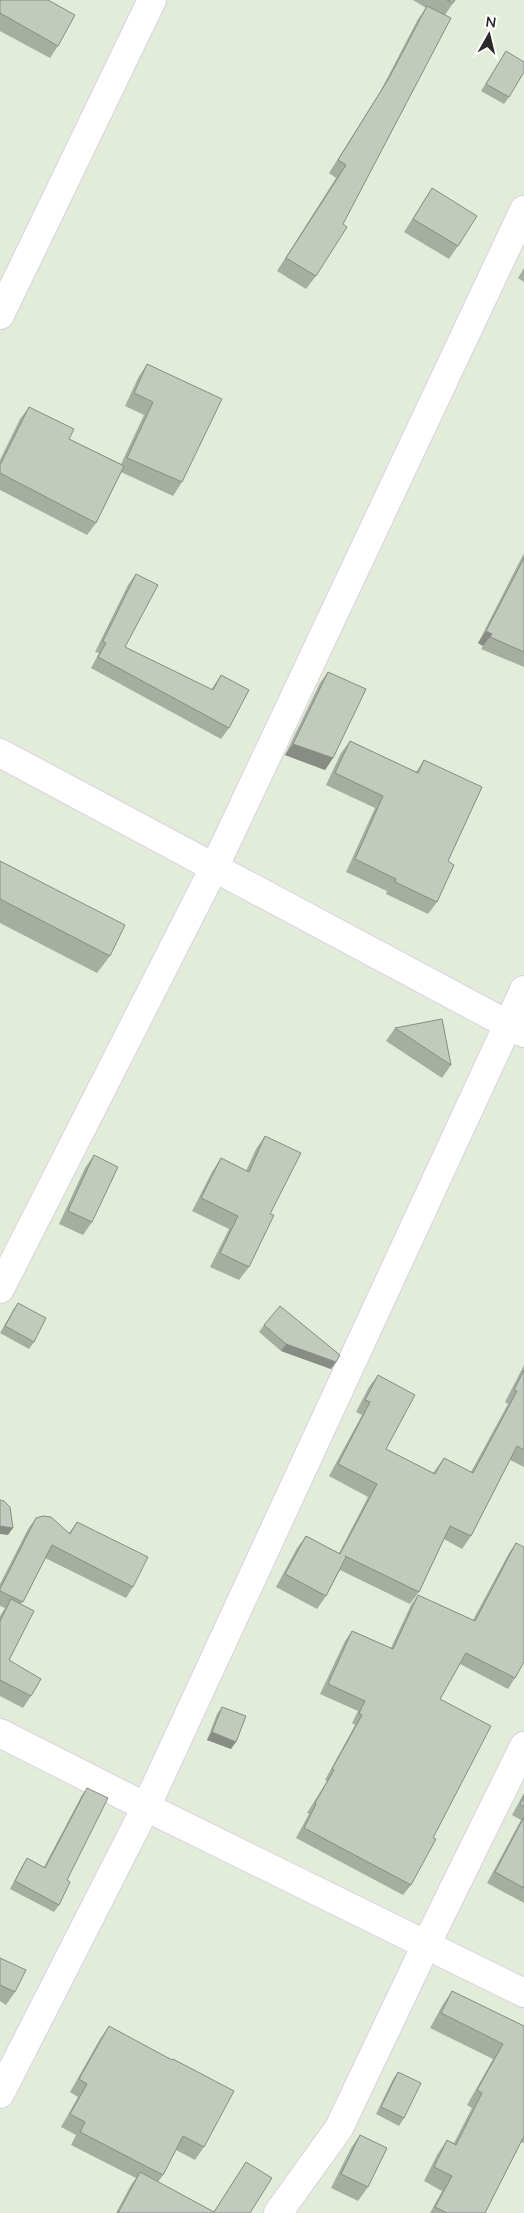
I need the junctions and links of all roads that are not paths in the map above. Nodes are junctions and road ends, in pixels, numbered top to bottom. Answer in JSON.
{"nodes":[{"id":1,"x":152,"y":0,"type":"edge"},
{"id":2,"x":524,"y":210,"type":"edge"},
{"id":3,"x":0,"y":315,"type":"edge"},
{"id":4,"x":0,"y":753,"type":"edge"},
{"id":5,"x":214,"y":868,"type":"junction"},
{"id":6,"x":524,"y":990,"type":"edge"},
{"id":7,"x":518,"y":1024,"type":"edge"},
{"id":8,"x":0,"y":1289,"type":"edge"},
{"id":9,"x":0,"y":1733,"type":"edge"},
{"id":10,"x":524,"y":1746,"type":"edge"},
{"id":11,"x":146,"y":1807,"type":"junction"},
{"id":12,"x":426,"y":1945,"type":"junction"},
{"id":13,"x":524,"y":1993,"type":"edge"},
{"id":14,"x":0,"y":2094,"type":"edge"},
{"id":15,"x":278,"y":2213,"type":"edge"}],
"edges":[{"from":1,"to":3,"type":"street"},
{"from":2,"to":5,"type":"street"},
{"from":4,"to":5,"type":"street"},
{"from":5,"to":7,"type":"street"},
{"from":5,"to":8,"type":"street"},
{"from":6,"to":7,"type":"street"},
{"from":7,"to":11,"type":"street"},
{"from":9,"to":11,"type":"street"},
{"from":10,"to":12,"type":"street"},
{"from":11,"to":12,"type":"street"},
{"from":11,"to":14,"type":"street"},
{"from":12,"to":13,"type":"street"},
{"from":12,"to":15,"type":"street"}]}
